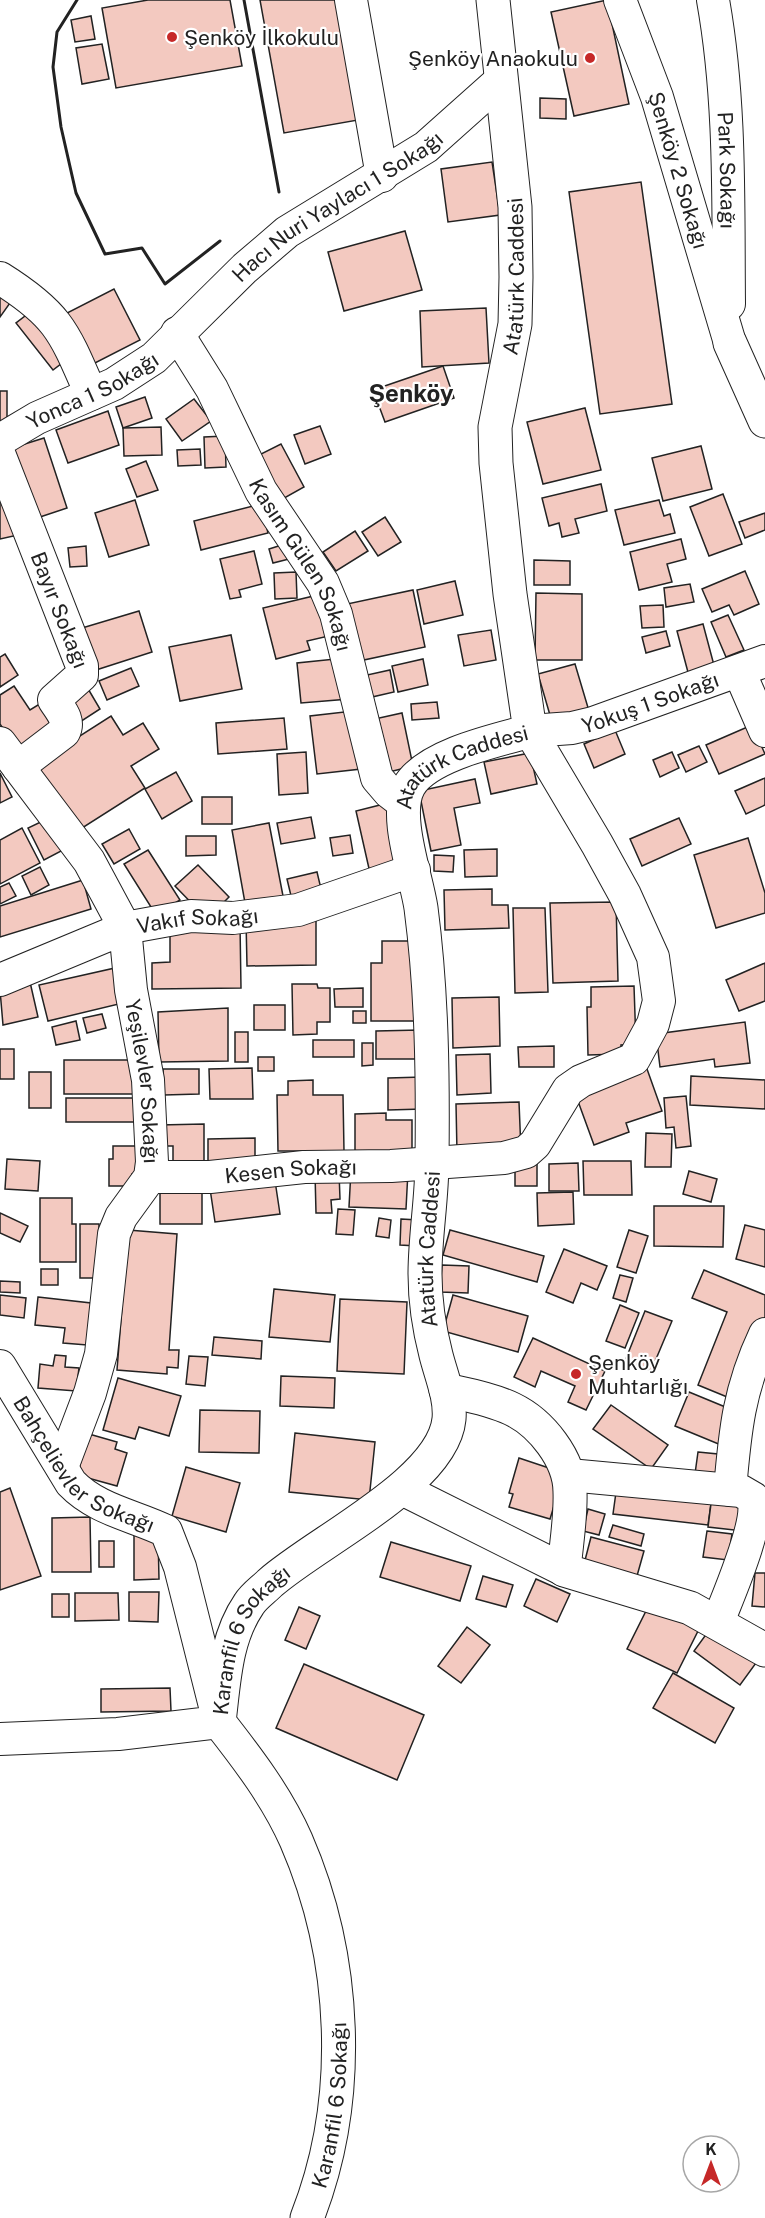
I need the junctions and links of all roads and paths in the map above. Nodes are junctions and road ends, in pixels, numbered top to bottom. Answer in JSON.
{"nodes":[{"id":1,"x":351,"y":0,"type":"edge"},
{"id":2,"x":492,"y":0,"type":"edge"},
{"id":3,"x":620,"y":0,"type":"edge"},
{"id":4,"x":712,"y":0,"type":"edge"},
{"id":5,"x":500,"y":81,"type":"junction"},
{"id":6,"x":382,"y":176,"type":"junction"},
{"id":7,"x":0,"y":278,"type":"edge"},
{"id":8,"x":177,"y":333,"type":"junction"},
{"id":9,"x":730,"y":343,"type":"junction"},
{"id":10,"x":91,"y":394,"type":"junction"},
{"id":11,"x":765,"y":421,"type":"edge"},
{"id":12,"x":0,"y":440,"type":"edge"},
{"id":13,"x":0,"y":456,"type":"edge"},
{"id":14,"x":752,"y":666,"type":"edge"},
{"id":15,"x":530,"y":731,"type":"junction"},
{"id":16,"x":765,"y":731,"type":"edge"},
{"id":17,"x":9,"y":755,"type":"edge"},
{"id":18,"x":402,"y":802,"type":"junction"},
{"id":19,"x":414,"y":870,"type":"junction"},
{"id":20,"x":125,"y":928,"type":"junction"},
{"id":21,"x":0,"y":980,"type":"edge"},
{"id":22,"x":432,"y":1164,"type":"junction"},
{"id":23,"x":150,"y":1177,"type":"junction"},
{"id":24,"x":765,"y":1334,"type":"edge"},
{"id":25,"x":0,"y":1366,"type":"edge"},
{"id":26,"x":446,"y":1390,"type":"junction"},
{"id":27,"x":62,"y":1467,"type":"junction"},
{"id":28,"x":569,"y":1475,"type":"junction"},
{"id":29,"x":402,"y":1489,"type":"junction"},
{"id":30,"x":730,"y":1490,"type":"junction"},
{"id":31,"x":754,"y":1556,"type":"edge"},
{"id":32,"x":564,"y":1570,"type":"junction"},
{"id":33,"x":718,"y":1622,"type":"junction"},
{"id":34,"x":765,"y":1650,"type":"edge"},
{"id":35,"x":219,"y":1722,"type":"junction"},
{"id":36,"x":0,"y":1739,"type":"edge"},
{"id":37,"x":307,"y":2218,"type":"edge"}],
"edges":[{"from":1,"to":6,"type":"street"},
{"from":2,"to":5,"type":"street","name":"Atatürk Caddesi"},
{"from":3,"to":9,"type":"street","name":"Şenköy 2 Sokağı"},
{"from":4,"to":9,"type":"street","name":"Park Sokağı"},
{"from":5,"to":6,"type":"street","name":"Hacı Nuri Yaylacı 1 Sokağı"},
{"from":5,"to":15,"type":"street","name":"Atatürk Caddesi"},
{"from":6,"to":8,"type":"street","name":"Hacı Nuri Yaylacı 1 Sokağı"},
{"from":7,"to":10,"type":"street"},
{"from":8,"to":10,"type":"street","name":"Yonca 1 Sokağı"},
{"from":8,"to":18,"type":"street","name":"Kasım Gülen Sokağı"},
{"from":9,"to":11,"type":"street"},
{"from":10,"to":12,"type":"street","name":"Yonca 1 Sokağı"},
{"from":13,"to":17,"type":"street","name":"Bayır Sokağı"},
{"from":14,"to":15,"type":"street","name":"Yokuş 1 Sokağı"},
{"from":14,"to":16,"type":"street"},
{"from":15,"to":18,"type":"street","name":"Atatürk Caddesi"},
{"from":15,"to":22,"type":"street","name":"Kesen Sokağı"},
{"from":17,"to":20,"type":"street","name":"Vakıf Sokağı"},
{"from":18,"to":19,"type":"street","name":"Atatürk Caddesi"},
{"from":19,"to":20,"type":"street","name":"Vakıf Sokağı"},
{"from":19,"to":22,"type":"street","name":"Atatürk Caddesi"},
{"from":20,"to":21,"type":"street"},
{"from":20,"to":23,"type":"street","name":"Yeşilevler Sokağı"},
{"from":22,"to":23,"type":"street","name":"Kesen Sokağı"},
{"from":22,"to":26,"type":"street","name":"Atatürk Caddesi"},
{"from":23,"to":27,"type":"street","name":"Yeşilevler Sokağı"},
{"from":24,"to":30,"type":"street"},
{"from":25,"to":27,"type":"street","name":"Bahçelievler Sokağı"},
{"from":26,"to":28,"type":"street"},
{"from":26,"to":29,"type":"street","name":"Atatürk Caddesi"},
{"from":27,"to":35,"type":"street","name":"Bahçelievler Sokağı"},
{"from":28,"to":30,"type":"street"},
{"from":28,"to":32,"type":"street"},
{"from":29,"to":32,"type":"street"},
{"from":29,"to":35,"type":"street","name":"Karanfil 6 Sokağı"},
{"from":30,"to":31,"type":"street"},
{"from":31,"to":33,"type":"street"},
{"from":32,"to":33,"type":"street"},
{"from":33,"to":34,"type":"street"},
{"from":35,"to":36,"type":"street"},
{"from":35,"to":37,"type":"street","name":"Karanfil 6 Sokağı"}]}
